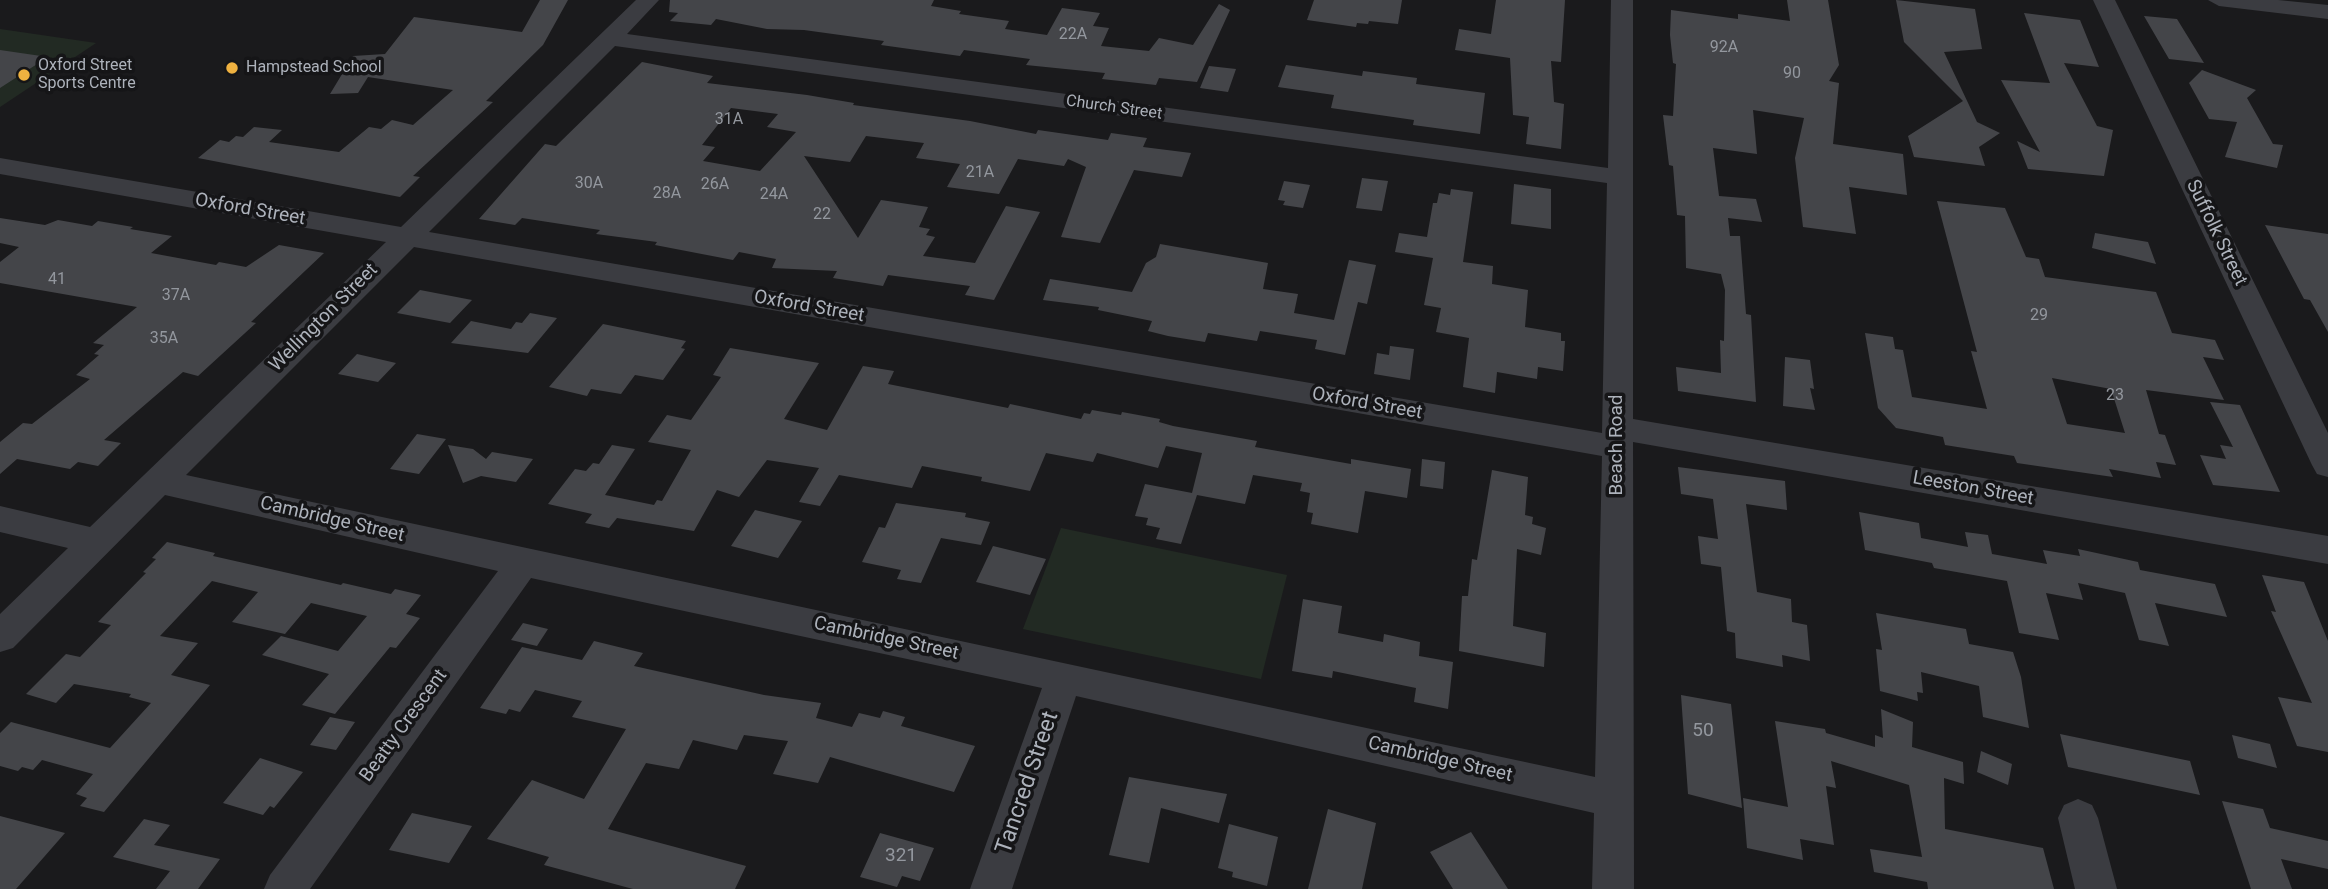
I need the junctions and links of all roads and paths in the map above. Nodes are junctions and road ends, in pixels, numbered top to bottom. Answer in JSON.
{"nodes":[{"id":1,"x":648,"y":0,"type":"edge"},
{"id":2,"x":1622,"y":0,"type":"edge"},
{"id":3,"x":2104,"y":0,"type":"edge"},
{"id":4,"x":2219,"y":0,"type":"edge"},
{"id":5,"x":2328,"y":12,"type":"edge"},
{"id":6,"x":609,"y":38,"type":"junction"},
{"id":7,"x":0,"y":166,"type":"edge"},
{"id":8,"x":1620,"y":177,"type":"junction"},
{"id":9,"x":406,"y":237,"type":"junction"},
{"id":10,"x":1618,"y":438,"type":"junction"},
{"id":11,"x":2328,"y":465,"type":"edge"},
{"id":12,"x":159,"y":481,"type":"junction"},
{"id":13,"x":0,"y":519,"type":"edge"},
{"id":14,"x":97,"y":542,"type":"junction"},
{"id":15,"x":2328,"y":550,"type":"edge"},
{"id":16,"x":523,"y":563,"type":"junction"},
{"id":17,"x":0,"y":638,"type":"edge"},
{"id":18,"x":1064,"y":677,"type":"junction"},
{"id":19,"x":1614,"y":799,"type":"junction"},
{"id":20,"x":2078,"y":818,"type":"dead end"},
{"id":21,"x":285,"y":889,"type":"edge"},
{"id":22,"x":991,"y":889,"type":"edge"},
{"id":23,"x":1613,"y":889,"type":"edge"},
{"id":24,"x":2096,"y":889,"type":"edge"}],
"edges":[{"from":1,"to":6,"type":"street","name":"Wellington Street"},
{"from":2,"to":8,"type":"street","name":"Beach Road"},
{"from":3,"to":11,"type":"street","name":"Suffolk Street"},
{"from":4,"to":5,"type":"street"},
{"from":6,"to":8,"type":"street","name":"Church Street"},
{"from":6,"to":9,"type":"street","name":"Wellington Street"},
{"from":7,"to":9,"type":"street","name":"Oxford Street"},
{"from":8,"to":10,"type":"street","name":"Beach Road"},
{"from":9,"to":10,"type":"street","name":"Oxford Street"},
{"from":9,"to":12,"type":"street","name":"Wellington Street"},
{"from":10,"to":15,"type":"street","name":"Leeston Street"},
{"from":10,"to":19,"type":"street","name":"Beach Road"},
{"from":12,"to":14,"type":"street","name":"Wellington Street"},
{"from":12,"to":16,"type":"street","name":"Cambridge Street"},
{"from":13,"to":14,"type":"street"},
{"from":14,"to":17,"type":"street","name":"Wellington Street"},
{"from":16,"to":18,"type":"street","name":"Cambridge Street"},
{"from":16,"to":21,"type":"street","name":"Beatty Crescent"},
{"from":18,"to":19,"type":"street","name":"Cambridge Street"},
{"from":18,"to":22,"type":"street","name":"Tancred Street"},
{"from":19,"to":23,"type":"street","name":"Beach Road"},
{"from":20,"to":24,"type":"street"}]}
